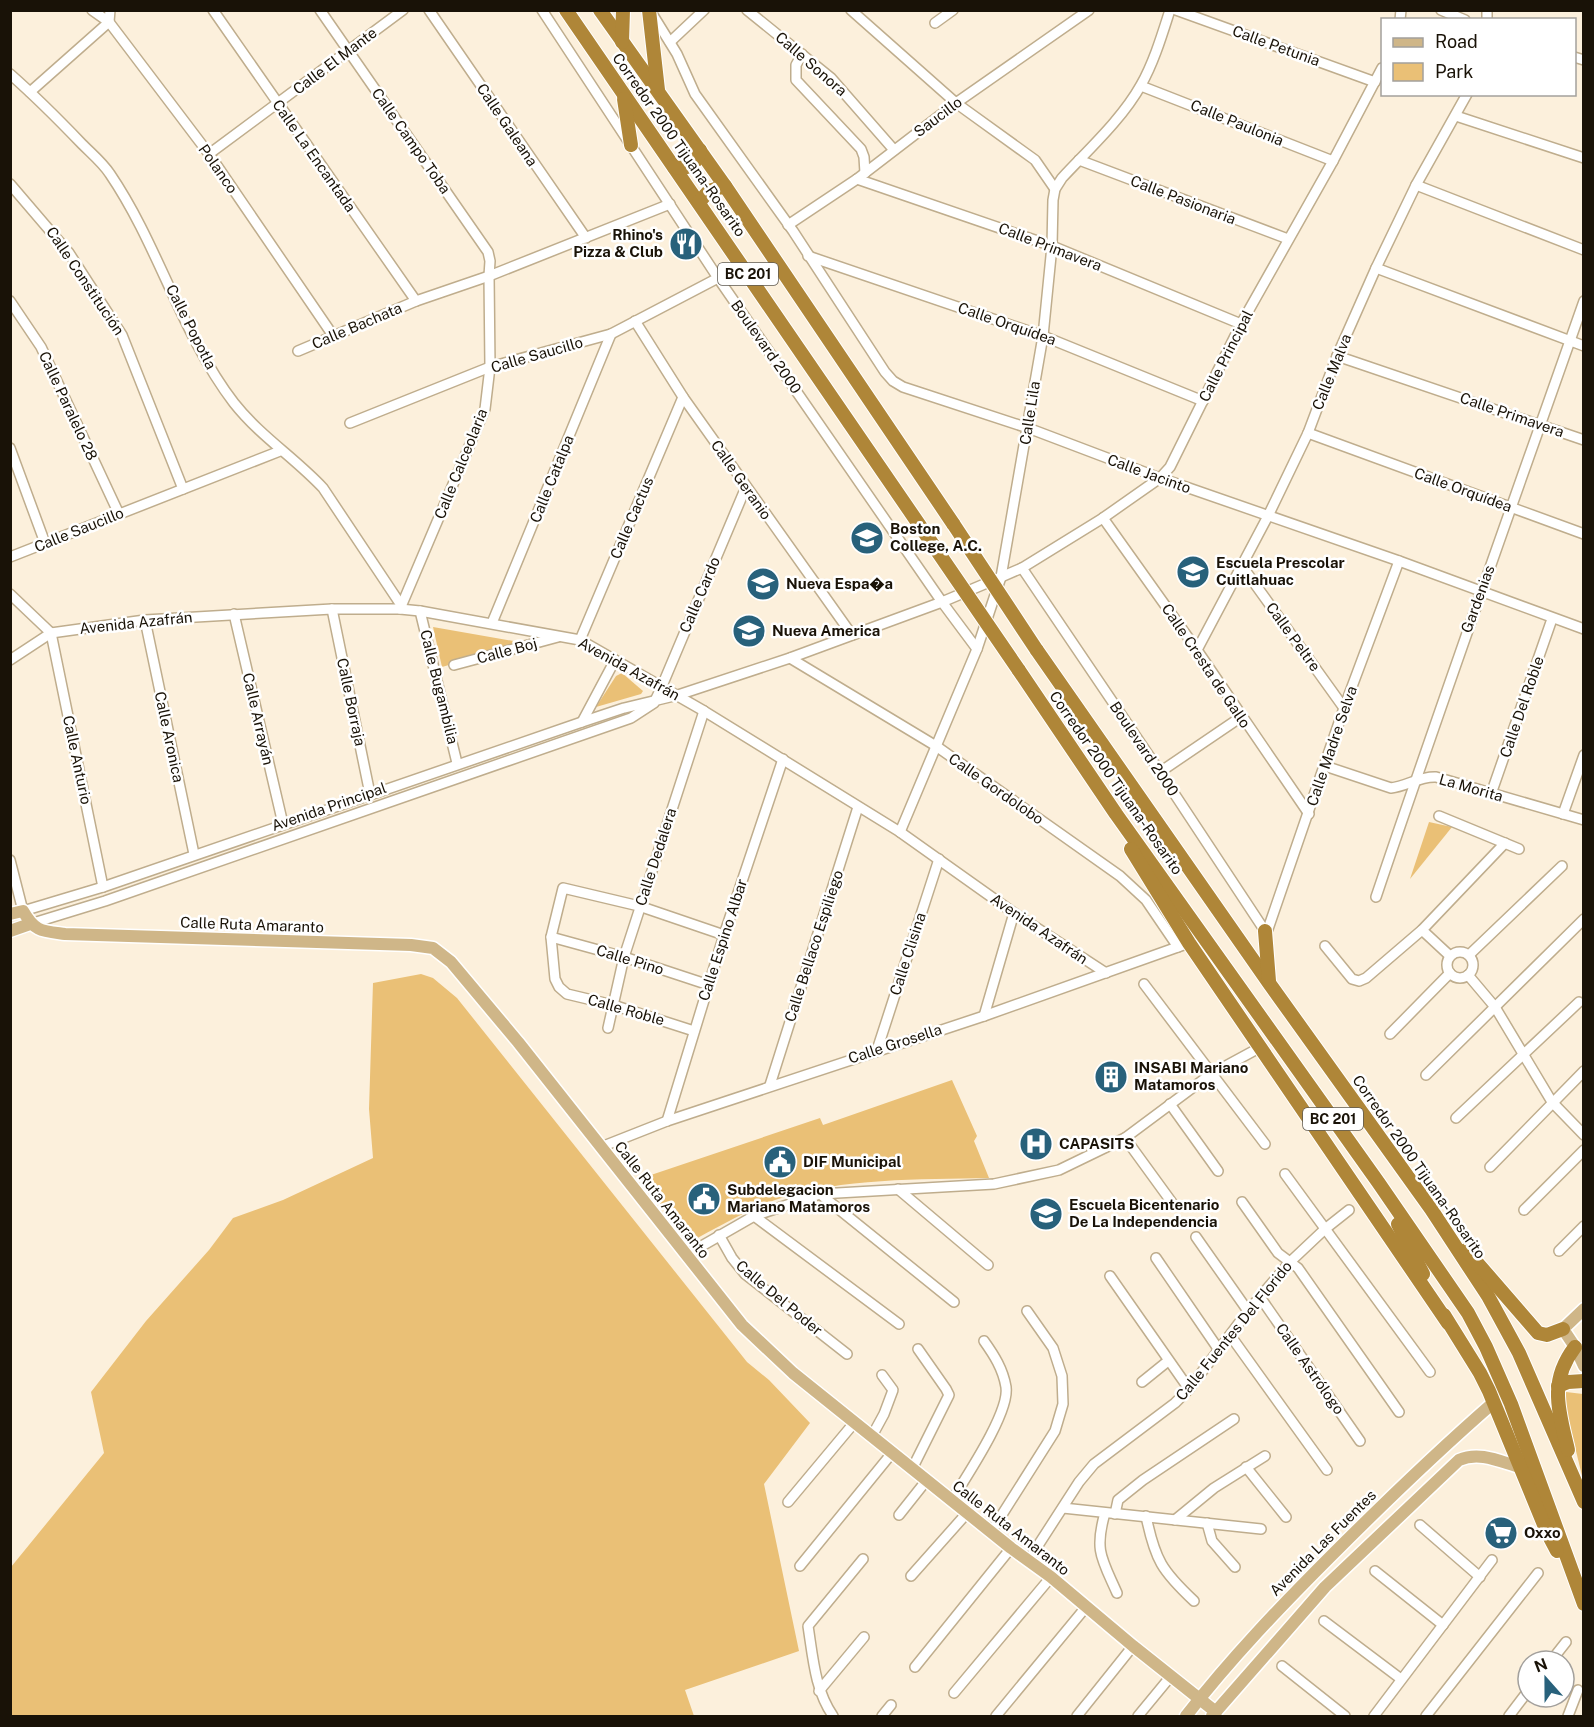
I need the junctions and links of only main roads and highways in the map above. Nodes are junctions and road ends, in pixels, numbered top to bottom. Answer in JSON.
{"nodes":[{"id":1,"x":566,"y":10,"type":"edge"},
{"id":2,"x":600,"y":10,"type":"edge"},
{"id":3,"x":623,"y":10,"type":"edge"},
{"id":4,"x":649,"y":10,"type":"edge"},
{"id":5,"x":622,"y":42,"type":"junction"},
{"id":6,"x":658,"y":92,"type":"junction"},
{"id":7,"x":623,"y":94,"type":"junction"},
{"id":8,"x":631,"y":145,"type":"road end"},
{"id":9,"x":700,"y":150,"type":"junction"},
{"id":10,"x":674,"y":167,"type":"junction"},
{"id":11,"x":725,"y":186,"type":"junction"},
{"id":12,"x":699,"y":202,"type":"junction"},
{"id":13,"x":1116,"y":814,"type":"junction"},
{"id":14,"x":17,"y":912,"type":"edge"},
{"id":15,"x":30,"y":924,"type":"junction"},
{"id":16,"x":10,"y":931,"type":"edge"},
{"id":17,"x":1265,"y":931,"type":"road end"},
{"id":18,"x":1269,"y":983,"type":"junction"},
{"id":19,"x":1378,"y":1182,"type":"junction"},
{"id":20,"x":1423,"y":1199,"type":"junction"},
{"id":21,"x":1584,"y":1309,"type":"edge"},
{"id":22,"x":1448,"y":1323,"type":"junction"},
{"id":23,"x":1563,"y":1329,"type":"junction"},
{"id":24,"x":1579,"y":1343,"type":"edge"},
{"id":25,"x":1584,"y":1365,"type":"edge"},
{"id":26,"x":1584,"y":1381,"type":"edge"},
{"id":27,"x":1558,"y":1386,"type":"junction"},
{"id":28,"x":1493,"y":1403,"type":"junction"},
{"id":29,"x":1520,"y":1467,"type":"junction"},
{"id":30,"x":1576,"y":1485,"type":"junction"},
{"id":31,"x":1584,"y":1502,"type":"edge"},
{"id":32,"x":1577,"y":1587,"type":"junction"},
{"id":33,"x":1584,"y":1604,"type":"edge"},
{"id":34,"x":1200,"y":1698,"type":"junction"},
{"id":35,"x":1214,"y":1714,"type":"edge"},
{"id":36,"x":1186,"y":1716,"type":"edge"}],
"edges":[{"from":1,"to":7,"type":"highway","name":"Corredor 2000 Tijuana-Rosarito","number":"BC 201"},
{"from":2,"to":5,"type":"highway","name":"Corredor 2000 Tijuana-Rosarito","number":"BC 201"},
{"from":3,"to":5,"type":"highway"},
{"from":4,"to":6,"type":"highway"},
{"from":5,"to":6,"type":"highway","name":"Corredor 2000 Tijuana-Rosarito","number":"BC 201"},
{"from":6,"to":9,"type":"highway","name":"Corredor 2000 Tijuana-Rosarito","number":"BC 201"},
{"from":7,"to":8,"type":"highway"},
{"from":7,"to":10,"type":"highway","name":"Corredor 2000 Tijuana-Rosarito","number":"BC 201"},
{"from":9,"to":10,"type":"highway"},
{"from":9,"to":11,"type":"highway","name":"Corredor 2000 Tijuana-Rosarito","number":"BC 201"},
{"from":10,"to":12,"type":"highway","name":"Corredor 2000 Tijuana-Rosarito","number":"BC 201"},
{"from":11,"to":12,"type":"highway"},
{"from":11,"to":18,"type":"highway","name":"Corredor 2000 Tijuana-Rosarito","number":"BC 201","bridge":true},
{"from":12,"to":13,"type":"highway","name":"Corredor 2000 Tijuana-Rosarito","number":"BC 201","bridge":true},
{"from":13,"to":19,"type":"highway","name":"Corredor 2000 Tijuana-Rosarito","number":"BC 201"},
{"from":13,"to":22,"type":"highway"},
{"from":14,"to":15,"type":"main road"},
{"from":15,"to":16,"type":"main road","name":"Avenida Principal"},
{"from":15,"to":34,"type":"main road","name":"Calle Ruta Amaranto"},
{"from":17,"to":18,"type":"highway"},
{"from":18,"to":20,"type":"highway","name":"Corredor 2000 Tijuana-Rosarito","number":"BC 201"},
{"from":19,"to":22,"type":"highway"},
{"from":19,"to":32,"type":"highway","name":"Corredor 2000 Tijuana-Rosarito","number":"BC 201"},
{"from":20,"to":23,"type":"highway"},
{"from":20,"to":30,"type":"highway","name":"Corredor 2000 Tijuana-Rosarito","number":"BC 201"},
{"from":21,"to":23,"type":"main road"},
{"from":22,"to":28,"type":"highway"},
{"from":23,"to":24,"type":"main road"},
{"from":24,"to":25,"type":"main road"},
{"from":24,"to":27,"type":"highway"},
{"from":26,"to":27,"type":"highway"},
{"from":27,"to":30,"type":"highway"},
{"from":28,"to":29,"type":"highway"},
{"from":28,"to":34,"type":"main road","name":"Avenida Las Fuentes"},
{"from":29,"to":32,"type":"highway"},
{"from":29,"to":35,"type":"main road"},
{"from":30,"to":31,"type":"highway","name":"Corredor 2000 Tijuana-Rosarito","number":"BC 201"},
{"from":32,"to":33,"type":"highway","name":"Corredor 2000 Tijuana-Rosarito","number":"BC 201"},
{"from":34,"to":35,"type":"main road","name":"Calle Ruta Amaranto"},
{"from":34,"to":36,"type":"main road","name":"Avenida Las Fuentes"}]}
